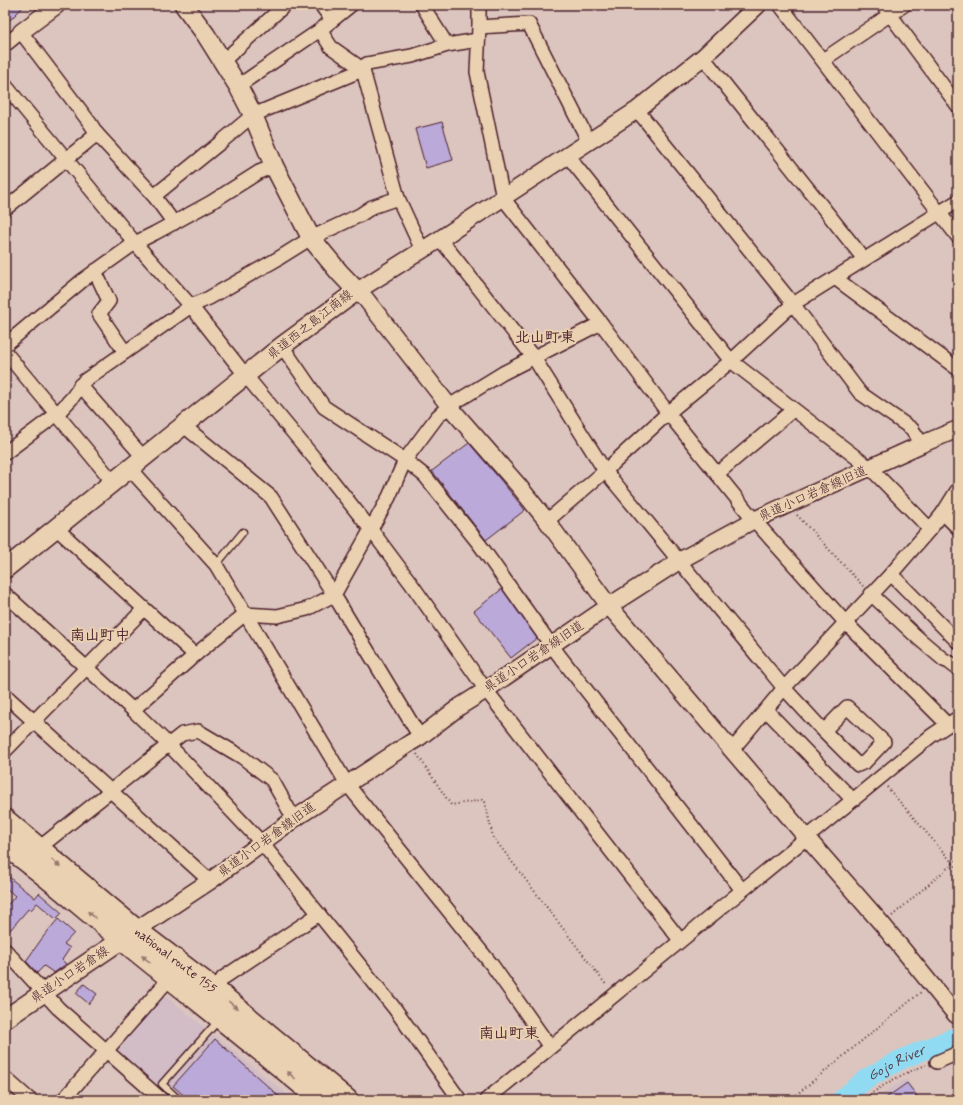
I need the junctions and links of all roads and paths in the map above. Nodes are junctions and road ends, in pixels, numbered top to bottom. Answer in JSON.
{"nodes":[{"id":1,"x":57,"y":5,"type":"edge"},
{"id":2,"x":184,"y":5,"type":"edge"},
{"id":3,"x":285,"y":5,"type":"edge"},
{"id":4,"x":321,"y":5,"type":"edge"},
{"id":5,"x":351,"y":5,"type":"edge"},
{"id":6,"x":422,"y":5,"type":"edge"},
{"id":7,"x":479,"y":5,"type":"edge"},
{"id":8,"x":758,"y":5,"type":"edge"},
{"id":9,"x":780,"y":5,"type":"edge"},
{"id":10,"x":904,"y":5,"type":"edge"},
{"id":11,"x":887,"y":10,"type":"edge"},
{"id":12,"x":332,"y":20,"type":"junction"},
{"id":13,"x":479,"y":26,"type":"junction"},
{"id":14,"x":320,"y":30,"type":"junction"},
{"id":15,"x":21,"y":32,"type":"junction"},
{"id":16,"x":478,"y":40,"type":"junction"},
{"id":17,"x":5,"y":45,"type":"edge"},
{"id":18,"x":447,"y":45,"type":"junction"},
{"id":19,"x":703,"y":57,"type":"junction"},
{"id":20,"x":823,"y":60,"type":"junction"},
{"id":21,"x":222,"y":61,"type":"junction"},
{"id":22,"x":361,"y":68,"type":"junction"},
{"id":23,"x":5,"y":84,"type":"edge"},
{"id":24,"x":238,"y":86,"type":"junction"},
{"id":25,"x":958,"y":106,"type":"edge"},
{"id":26,"x":637,"y":110,"type":"junction"},
{"id":27,"x":253,"y":115,"type":"junction"},
{"id":28,"x":97,"y":134,"type":"junction"},
{"id":29,"x":589,"y":142,"type":"junction"},
{"id":30,"x":567,"y":155,"type":"junction"},
{"id":31,"x":66,"y":159,"type":"junction"},
{"id":32,"x":274,"y":166,"type":"junction"},
{"id":33,"x":154,"y":196,"type":"junction"},
{"id":34,"x":398,"y":198,"type":"junction"},
{"id":35,"x":503,"y":198,"type":"junction"},
{"id":36,"x":958,"y":201,"type":"edge"},
{"id":37,"x":5,"y":209,"type":"edge"},
{"id":38,"x":940,"y":212,"type":"junction"},
{"id":39,"x":174,"y":223,"type":"junction"},
{"id":40,"x":958,"y":236,"type":"edge"},
{"id":41,"x":310,"y":238,"type":"junction"},
{"id":42,"x":440,"y":239,"type":"junction"},
{"id":43,"x":135,"y":243,"type":"junction"},
{"id":44,"x":422,"y":250,"type":"junction"},
{"id":45,"x":864,"y":259,"type":"junction"},
{"id":46,"x":95,"y":271,"type":"junction"},
{"id":47,"x":835,"y":278,"type":"junction"},
{"id":48,"x":357,"y":291,"type":"junction"},
{"id":49,"x":793,"y":304,"type":"junction"},
{"id":50,"x":191,"y":306,"type":"junction"},
{"id":51,"x":601,"y":322,"type":"junction"},
{"id":52,"x":5,"y":345,"type":"edge"},
{"id":53,"x":282,"y":346,"type":"junction"},
{"id":54,"x":5,"y":352,"type":"edge"},
{"id":55,"x":125,"y":352,"type":"junction"},
{"id":56,"x":534,"y":358,"type":"junction"},
{"id":57,"x":731,"y":361,"type":"junction"},
{"id":58,"x":958,"y":369,"type":"edge"},
{"id":59,"x":246,"y":376,"type":"junction"},
{"id":60,"x":80,"y":386,"type":"junction"},
{"id":61,"x":449,"y":406,"type":"junction"},
{"id":62,"x":793,"y":410,"type":"junction"},
{"id":63,"x":668,"y":413,"type":"junction"},
{"id":64,"x":57,"y":414,"type":"junction"},
{"id":65,"x":184,"y":426,"type":"junction"},
{"id":66,"x":958,"y":429,"type":"edge"},
{"id":67,"x":922,"y":444,"type":"junction"},
{"id":68,"x":5,"y":453,"type":"edge"},
{"id":69,"x":405,"y":460,"type":"junction"},
{"id":70,"x":137,"y":464,"type":"junction"},
{"id":71,"x":870,"y":468,"type":"junction"},
{"id":72,"x":605,"y":471,"type":"junction"},
{"id":73,"x":717,"y":474,"type":"junction"},
{"id":74,"x":114,"y":483,"type":"junction"},
{"id":75,"x":958,"y":489,"type":"edge"},
{"id":76,"x":788,"y":505,"type":"junction"},
{"id":77,"x":943,"y":513,"type":"junction"},
{"id":78,"x":754,"y":520,"type":"junction"},
{"id":79,"x":547,"y":521,"type":"junction"},
{"id":80,"x":56,"y":528,"type":"junction"},
{"id":81,"x":958,"y":528,"type":"edge"},
{"id":82,"x":930,"y":529,"type":"junction"},
{"id":83,"x":372,"y":531,"type":"junction"},
{"id":84,"x":243,"y":532,"type":"dead end"},
{"id":85,"x":679,"y":561,"type":"junction"},
{"id":86,"x":216,"y":565,"type":"junction"},
{"id":87,"x":5,"y":569,"type":"edge"},
{"id":88,"x":891,"y":574,"type":"junction"},
{"id":89,"x":5,"y":594,"type":"edge"},
{"id":90,"x":871,"y":594,"type":"junction"},
{"id":91,"x":334,"y":595,"type":"junction"},
{"id":92,"x":609,"y":606,"type":"junction"},
{"id":93,"x":144,"y":609,"type":"junction"},
{"id":94,"x":245,"y":614,"type":"junction"},
{"id":95,"x":845,"y":622,"type":"junction"},
{"id":96,"x":958,"y":642,"type":"edge"},
{"id":97,"x":551,"y":645,"type":"junction"},
{"id":98,"x":958,"y":647,"type":"edge"},
{"id":99,"x":195,"y":655,"type":"junction"},
{"id":100,"x":954,"y":665,"type":"edge"},
{"id":101,"x":86,"y":668,"type":"junction"},
{"id":102,"x":784,"y":688,"type":"junction"},
{"id":103,"x":486,"y":690,"type":"junction"},
{"id":104,"x":5,"y":695,"type":"edge"},
{"id":105,"x":133,"y":710,"type":"junction"},
{"id":106,"x":766,"y":710,"type":"junction"},
{"id":107,"x":35,"y":722,"type":"junction"},
{"id":108,"x":953,"y":722,"type":"edge"},
{"id":109,"x":824,"y":730,"type":"junction"},
{"id":110,"x":415,"y":740,"type":"junction"},
{"id":111,"x":169,"y":745,"type":"junction"},
{"id":112,"x":732,"y":750,"type":"junction"},
{"id":113,"x":5,"y":751,"type":"edge"},
{"id":114,"x":879,"y":779,"type":"junction"},
{"id":115,"x":347,"y":784,"type":"junction"},
{"id":116,"x":111,"y":792,"type":"junction"},
{"id":117,"x":853,"y":800,"type":"junction"},
{"id":118,"x":5,"y":820,"type":"edge"},
{"id":119,"x":294,"y":820,"type":"junction"},
{"id":120,"x":806,"y":837,"type":"junction"},
{"id":121,"x":261,"y":842,"type":"junction"},
{"id":122,"x":5,"y":845,"type":"edge"},
{"id":123,"x":39,"y":848,"type":"junction"},
{"id":124,"x":958,"y":859,"type":"edge"},
{"id":125,"x":952,"y":864,"type":"junction"},
{"id":126,"x":958,"y":870,"type":"edge"},
{"id":127,"x":210,"y":881,"type":"junction"},
{"id":128,"x":742,"y":890,"type":"junction"},
{"id":129,"x":319,"y":914,"type":"junction"},
{"id":130,"x":882,"y":924,"type":"junction"},
{"id":131,"x":129,"y":935,"type":"junction"},
{"id":132,"x":680,"y":940,"type":"junction"},
{"id":133,"x":5,"y":950,"type":"edge"},
{"id":134,"x":170,"y":978,"type":"junction"},
{"id":135,"x":931,"y":984,"type":"junction"},
{"id":136,"x":215,"y":990,"type":"junction"},
{"id":137,"x":43,"y":992,"type":"junction"},
{"id":138,"x":614,"y":994,"type":"junction"},
{"id":139,"x":957,"y":1016,"type":"edge"},
{"id":140,"x":221,"y":1018,"type":"junction"},
{"id":141,"x":5,"y":1019,"type":"edge"},
{"id":142,"x":550,"y":1047,"type":"junction"},
{"id":143,"x":106,"y":1051,"type":"junction"},
{"id":144,"x":958,"y":1053,"type":"edge"},
{"id":145,"x":936,"y":1062,"type":"joint"},
{"id":146,"x":5,"y":1078,"type":"edge"},
{"id":147,"x":958,"y":1094,"type":"edge"},
{"id":148,"x":30,"y":1100,"type":"edge"},
{"id":149,"x":63,"y":1100,"type":"edge"},
{"id":150,"x":162,"y":1100,"type":"edge"},
{"id":151,"x":179,"y":1100,"type":"edge"},
{"id":152,"x":321,"y":1100,"type":"edge"},
{"id":153,"x":347,"y":1100,"type":"edge"},
{"id":154,"x":460,"y":1100,"type":"edge"},
{"id":155,"x":486,"y":1100,"type":"edge"},
{"id":156,"x":790,"y":1100,"type":"edge"},
{"id":157,"x":863,"y":1100,"type":"edge"},
{"id":158,"x":950,"y":1100,"type":"edge"}],
"edges":[{"from":1,"to":15,"type":"street"},
{"from":2,"to":21,"type":"main road","name":"県道西之島江南線"},
{"from":3,"to":21,"type":"street"},
{"from":4,"to":12,"type":"street"},
{"from":5,"to":12,"type":"street"},
{"from":6,"to":18,"type":"street"},
{"from":7,"to":13,"type":"street"},
{"from":8,"to":19,"type":"street"},
{"from":9,"to":20,"type":"street"},
{"from":10,"to":11,"type":"street"},
{"from":11,"to":20,"type":"street"},
{"from":11,"to":25,"type":"street"},
{"from":12,"to":14,"type":"street"},
{"from":13,"to":16,"type":"street"},
{"from":13,"to":29,"type":"street"},
{"from":14,"to":22,"type":"street"},
{"from":14,"to":24,"type":"street"},
{"from":15,"to":17,"type":"street"},
{"from":15,"to":28,"type":"street"},
{"from":16,"to":18,"type":"street"},
{"from":16,"to":35,"type":"street"},
{"from":18,"to":22,"type":"street"},
{"from":19,"to":26,"type":"street"},
{"from":19,"to":45,"type":"street"},
{"from":20,"to":38,"type":"street"},
{"from":21,"to":24,"type":"main road","name":"県道西之島江南線"},
{"from":22,"to":27,"type":"street"},
{"from":22,"to":34,"type":"street"},
{"from":23,"to":31,"type":"street"},
{"from":24,"to":27,"type":"main road","name":"県道西之島江南線"},
{"from":26,"to":29,"type":"street"},
{"from":26,"to":49,"type":"street"},
{"from":27,"to":32,"type":"main road","name":"県道西之島江南線"},
{"from":27,"to":33,"type":"street"},
{"from":28,"to":31,"type":"street"},
{"from":28,"to":33,"type":"street"},
{"from":29,"to":30,"type":"street"},
{"from":30,"to":35,"type":"street"},
{"from":30,"to":57,"type":"street"},
{"from":31,"to":37,"type":"street"},
{"from":31,"to":43,"type":"street"},
{"from":32,"to":39,"type":"street"},
{"from":32,"to":41,"type":"main road","name":"県道西之島江南線"},
{"from":33,"to":39,"type":"street"},
{"from":34,"to":41,"type":"street"},
{"from":34,"to":44,"type":"street"},
{"from":35,"to":42,"type":"street"},
{"from":35,"to":51,"type":"street"},
{"from":36,"to":38,"type":"street"},
{"from":38,"to":40,"type":"street"},
{"from":38,"to":45,"type":"street"},
{"from":39,"to":43,"type":"street"},
{"from":41,"to":48,"type":"main road","name":"県道西之島江南線"},
{"from":41,"to":50,"type":"street"},
{"from":42,"to":44,"type":"street"},
{"from":42,"to":56,"type":"street"},
{"from":43,"to":46,"type":"street"},
{"from":43,"to":50,"type":"street"},
{"from":44,"to":48,"type":"street"},
{"from":45,"to":47,"type":"street"},
{"from":46,"to":52,"type":"street"},
{"from":46,"to":55,"type":"street"},
{"from":47,"to":49,"type":"street"},
{"from":47,"to":58,"type":"street"},
{"from":48,"to":53,"type":"main road","name":"県道西之島江南線"},
{"from":48,"to":61,"type":"street"},
{"from":49,"to":57,"type":"street"},
{"from":49,"to":67,"type":"street"},
{"from":50,"to":55,"type":"street"},
{"from":50,"to":59,"type":"street"},
{"from":51,"to":56,"type":"street"},
{"from":51,"to":63,"type":"street"},
{"from":53,"to":59,"type":"main road","name":"県道西之島江南線"},
{"from":53,"to":69,"type":"street"},
{"from":54,"to":64,"type":"street"},
{"from":55,"to":60,"type":"street"},
{"from":56,"to":61,"type":"street"},
{"from":56,"to":72,"type":"street"},
{"from":57,"to":62,"type":"street"},
{"from":57,"to":63,"type":"street"},
{"from":59,"to":65,"type":"main road","name":"県道西之島江南線"},
{"from":59,"to":83,"type":"street"},
{"from":60,"to":64,"type":"street"},
{"from":60,"to":70,"type":"street"},
{"from":61,"to":69,"type":"street"},
{"from":61,"to":79,"type":"street"},
{"from":62,"to":71,"type":"street"},
{"from":62,"to":73,"type":"street"},
{"from":63,"to":72,"type":"street"},
{"from":63,"to":73,"type":"street"},
{"from":64,"to":68,"type":"street"},
{"from":64,"to":74,"type":"street"},
{"from":65,"to":70,"type":"main road","name":"県道西之島江南線"},
{"from":65,"to":91,"type":"street"},
{"from":66,"to":67,"type":"street","name":"県道小口岩倉線旧道"},
{"from":67,"to":71,"type":"street","name":"県道小口岩倉線旧道"},
{"from":69,"to":83,"type":"street"},
{"from":69,"to":97,"type":"street"},
{"from":70,"to":74,"type":"main road","name":"県道西之島江南線"},
{"from":70,"to":86,"type":"street"},
{"from":71,"to":76,"type":"street","name":"県道小口岩倉線旧道"},
{"from":71,"to":82,"type":"street"},
{"from":72,"to":79,"type":"street"},
{"from":72,"to":85,"type":"street"},
{"from":73,"to":78,"type":"street"},
{"from":74,"to":80,"type":"main road","name":"県道西之島江南線"},
{"from":75,"to":77,"type":"street"},
{"from":76,"to":78,"type":"street","name":"県道小口岩倉線旧道"},
{"from":76,"to":90,"type":"path"},
{"from":77,"to":81,"type":"street"},
{"from":77,"to":82,"type":"street"},
{"from":78,"to":85,"type":"street","name":"県道小口岩倉線旧道"},
{"from":78,"to":95,"type":"street"},
{"from":79,"to":92,"type":"street"},
{"from":80,"to":87,"type":"main road","name":"県道西之島江南線"},
{"from":80,"to":93,"type":"street"},
{"from":82,"to":88,"type":"street"},
{"from":83,"to":91,"type":"street"},
{"from":83,"to":103,"type":"street"},
{"from":84,"to":86,"type":"lane"},
{"from":85,"to":92,"type":"street","name":"県道小口岩倉線旧道"},
{"from":85,"to":102,"type":"street"},
{"from":86,"to":94,"type":"street"},
{"from":88,"to":90,"type":"street"},
{"from":88,"to":96,"type":"street"},
{"from":89,"to":101,"type":"street"},
{"from":90,"to":95,"type":"street"},
{"from":90,"to":100,"type":"street"},
{"from":91,"to":94,"type":"street"},
{"from":91,"to":110,"type":"street"},
{"from":92,"to":97,"type":"street","name":"県道小口岩倉線旧道"},
{"from":92,"to":112,"type":"street"},
{"from":93,"to":99,"type":"street"},
{"from":93,"to":101,"type":"street"},
{"from":94,"to":99,"type":"street"},
{"from":94,"to":115,"type":"street"},
{"from":95,"to":102,"type":"street"},
{"from":95,"to":108,"type":"street"},
{"from":97,"to":103,"type":"street","name":"県道小口岩倉線旧道"},
{"from":97,"to":128,"type":"street"},
{"from":98,"to":100,"type":"street"},
{"from":99,"to":105,"type":"street"},
{"from":101,"to":105,"type":"street"},
{"from":101,"to":107,"type":"street"},
{"from":102,"to":106,"type":"street"},
{"from":102,"to":109,"type":"street"},
{"from":103,"to":110,"type":"street","name":"県道小口岩倉線旧道"},
{"from":103,"to":132,"type":"street"},
{"from":104,"to":107,"type":"street"},
{"from":105,"to":111,"type":"street"},
{"from":106,"to":112,"type":"street"},
{"from":106,"to":117,"type":"street"},
{"from":107,"to":113,"type":"street"},
{"from":107,"to":116,"type":"street"},
{"from":108,"to":114,"type":"street"},
{"from":109,"to":109,"type":"street"},
{"from":110,"to":115,"type":"street","name":"県道小口岩倉線旧道"},
{"from":110,"to":138,"type":"path"},
{"from":111,"to":116,"type":"street"},
{"from":111,"to":119,"type":"street"},
{"from":111,"to":121,"type":"street"},
{"from":112,"to":120,"type":"street"},
{"from":114,"to":117,"type":"street"},
{"from":114,"to":125,"type":"path"},
{"from":115,"to":119,"type":"street","name":"県道小口岩倉線旧道"},
{"from":115,"to":142,"type":"street"},
{"from":116,"to":123,"type":"street"},
{"from":116,"to":127,"type":"street"},
{"from":117,"to":120,"type":"street"},
{"from":118,"to":123,"type":"highway","name":"national route 155"},
{"from":119,"to":121,"type":"street","name":"県道小口岩倉線旧道"},
{"from":120,"to":128,"type":"street"},
{"from":120,"to":130,"type":"street"},
{"from":121,"to":127,"type":"street","name":"県道小口岩倉線旧道"},
{"from":121,"to":129,"type":"street"},
{"from":131,"to":122,"type":"highway","name":"national route 155","one_way":true},
{"from":123,"to":131,"type":"highway","name":"national route 155","one_way":true},
{"from":124,"to":125,"type":"path"},
{"from":125,"to":126,"type":"path"},
{"from":125,"to":130,"type":"path"},
{"from":127,"to":131,"type":"street","name":"県道小口岩倉線旧道"},
{"from":128,"to":132,"type":"street"},
{"from":129,"to":136,"type":"street"},
{"from":129,"to":154,"type":"street"},
{"from":130,"to":135,"type":"street"},
{"from":134,"to":131,"type":"highway","name":"national route 155","one_way":true},
{"from":131,"to":136,"type":"highway","name":"national route 155"},
{"from":131,"to":137,"type":"main road","name":"県道小口岩倉線"},
{"from":132,"to":138,"type":"street"},
{"from":133,"to":137,"type":"street"},
{"from":134,"to":140,"type":"highway","name":"national route 155"},
{"from":134,"to":143,"type":"street"},
{"from":135,"to":139,"type":"street"},
{"from":135,"to":156,"type":"path"},
{"from":136,"to":153,"type":"highway","name":"national route 155","one_way":true},
{"from":137,"to":141,"type":"main road","name":"県道小口岩倉線"},
{"from":137,"to":143,"type":"street"},
{"from":138,"to":142,"type":"street"},
{"from":140,"to":151,"type":"lane"},
{"from":152,"to":140,"type":"highway","name":"national route 155","one_way":true},
{"from":142,"to":155,"type":"street"},
{"from":143,"to":149,"type":"street"},
{"from":143,"to":150,"type":"street"},
{"from":144,"to":145,"type":"street"},
{"from":145,"to":157,"type":"path"},
{"from":146,"to":148,"type":"street"},
{"from":147,"to":158,"type":"lane"}]}
